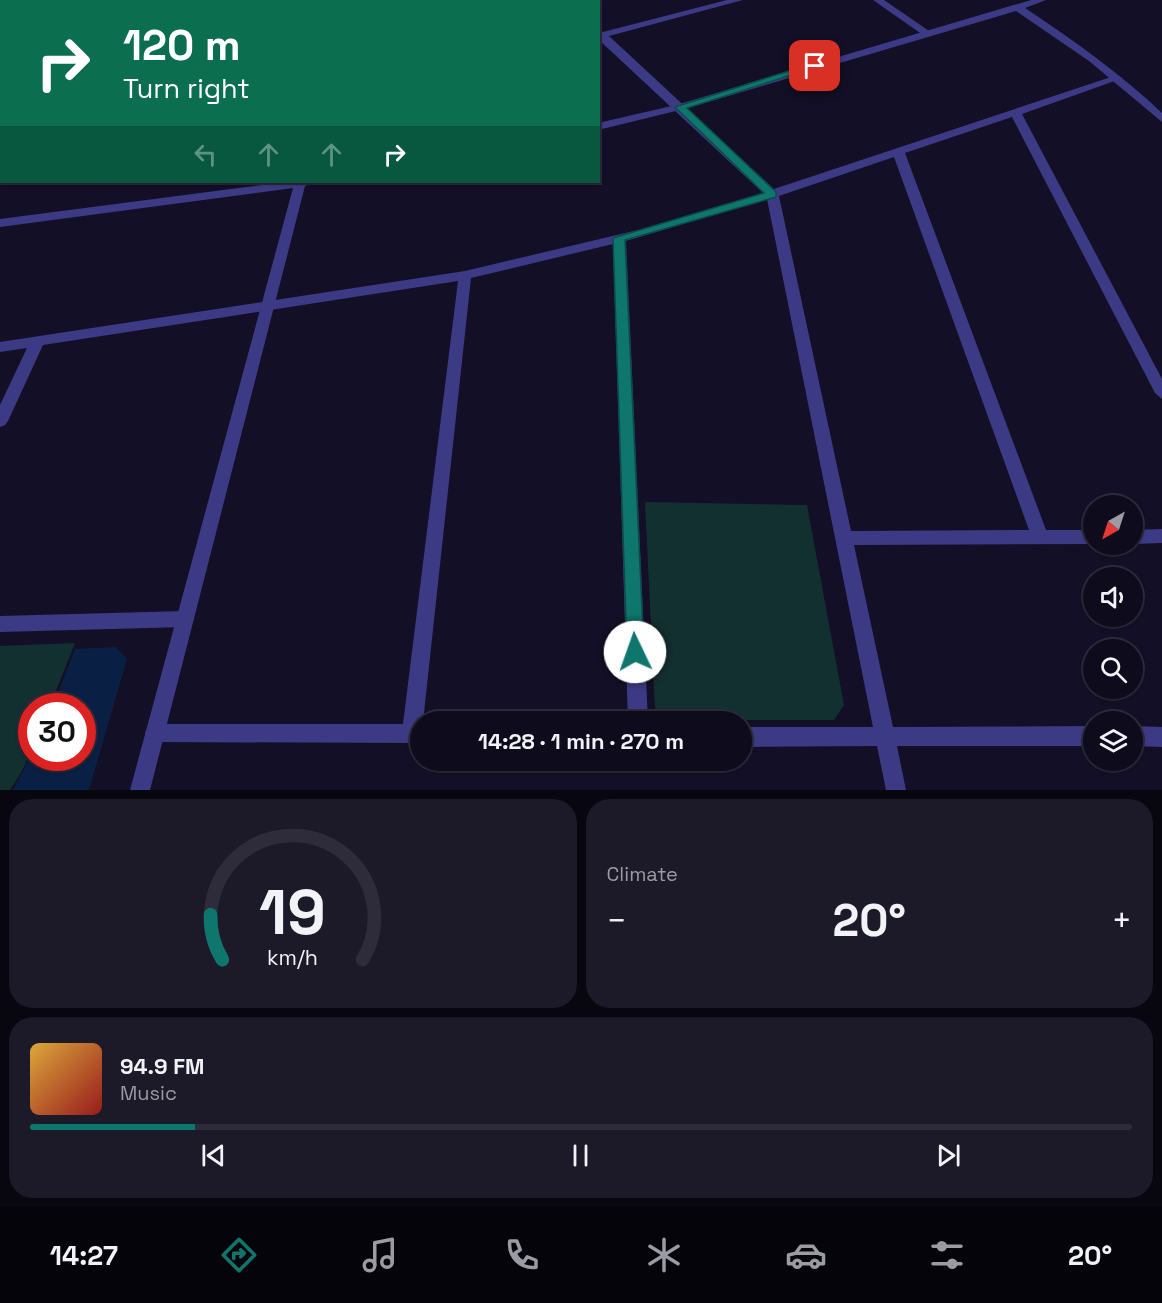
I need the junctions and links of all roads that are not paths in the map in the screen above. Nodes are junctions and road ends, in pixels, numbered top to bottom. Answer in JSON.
{"nodes":[{"id":1,"x":738,"y":0,"type":"edge"},
{"id":2,"x":878,"y":0,"type":"edge"},
{"id":3,"x":1041,"y":0,"type":"edge"},
{"id":4,"x":1017,"y":7,"type":"junction"},
{"id":5,"x":927,"y":33,"type":"junction"},
{"id":6,"x":600,"y":35,"type":"edge"},
{"id":7,"x":1118,"y":78,"type":"junction"},
{"id":8,"x":680,"y":107,"type":"junction"},
{"id":9,"x":1015,"y":112,"type":"junction"},
{"id":10,"x":1162,"y":119,"type":"edge"},
{"id":11,"x":600,"y":127,"type":"edge"},
{"id":12,"x":898,"y":151,"type":"junction"},
{"id":13,"x":296,"y":183,"type":"edge"},
{"id":14,"x":303,"y":183,"type":"edge"},
{"id":15,"x":772,"y":194,"type":"junction"},
{"id":16,"x":0,"y":223,"type":"edge"},
{"id":17,"x":619,"y":238,"type":"junction"},
{"id":18,"x":465,"y":275,"type":"junction"},
{"id":19,"x":268,"y":303,"type":"junction"},
{"id":20,"x":37,"y":342,"type":"junction"},
{"id":21,"x":0,"y":347,"type":"edge"},
{"id":22,"x":1162,"y":393,"type":"edge"},
{"id":23,"x":0,"y":421,"type":"edge"},
{"id":24,"x":1162,"y":536,"type":"edge"},
{"id":25,"x":1040,"y":537,"type":"junction"},
{"id":26,"x":1083,"y":537,"type":"edge"},
{"id":27,"x":1143,"y":537,"type":"edge"},
{"id":28,"x":843,"y":538,"type":"junction"},
{"id":29,"x":185,"y":619,"type":"junction"},
{"id":30,"x":0,"y":624,"type":"edge"},
{"id":31,"x":418,"y":711,"type":"edge"},
{"id":32,"x":638,"y":711,"type":"edge"},
{"id":33,"x":155,"y":733,"type":"junction"},
{"id":34,"x":410,"y":734,"type":"edge"},
{"id":35,"x":885,"y":736,"type":"junction"},
{"id":36,"x":1083,"y":736,"type":"edge"},
{"id":37,"x":1143,"y":736,"type":"edge"},
{"id":38,"x":1162,"y":736,"type":"edge"},
{"id":39,"x":752,"y":737,"type":"edge"},
{"id":40,"x":140,"y":790,"type":"edge"},
{"id":41,"x":896,"y":790,"type":"edge"}],
"edges":[{"from":1,"to":6,"type":"street"},
{"from":2,"to":5,"type":"street"},
{"from":3,"to":4,"type":"street"},
{"from":4,"to":5,"type":"street"},
{"from":4,"to":7,"type":"street"},
{"from":5,"to":8,"type":"street"},
{"from":6,"to":8,"type":"street"},
{"from":7,"to":9,"type":"street"},
{"from":7,"to":10,"type":"street"},
{"from":8,"to":11,"type":"street"},
{"from":8,"to":15,"type":"street"},
{"from":9,"to":12,"type":"street"},
{"from":9,"to":22,"type":"street"},
{"from":12,"to":15,"type":"street"},
{"from":12,"to":25,"type":"street"},
{"from":13,"to":16,"type":"street"},
{"from":14,"to":19,"type":"street"},
{"from":15,"to":17,"type":"street"},
{"from":15,"to":28,"type":"street"},
{"from":17,"to":18,"type":"street"},
{"from":17,"to":32,"type":"street"},
{"from":18,"to":19,"type":"street"},
{"from":18,"to":31,"type":"street"},
{"from":19,"to":20,"type":"street"},
{"from":19,"to":29,"type":"street"},
{"from":20,"to":21,"type":"street"},
{"from":20,"to":23,"type":"street"},
{"from":24,"to":27,"type":"street"},
{"from":25,"to":26,"type":"street"},
{"from":25,"to":28,"type":"street"},
{"from":28,"to":35,"type":"street"},
{"from":29,"to":30,"type":"street"},
{"from":29,"to":33,"type":"street"},
{"from":33,"to":34,"type":"street"},
{"from":33,"to":40,"type":"street"},
{"from":35,"to":36,"type":"street"},
{"from":35,"to":39,"type":"street"},
{"from":35,"to":41,"type":"street"},
{"from":37,"to":38,"type":"street"}]}
